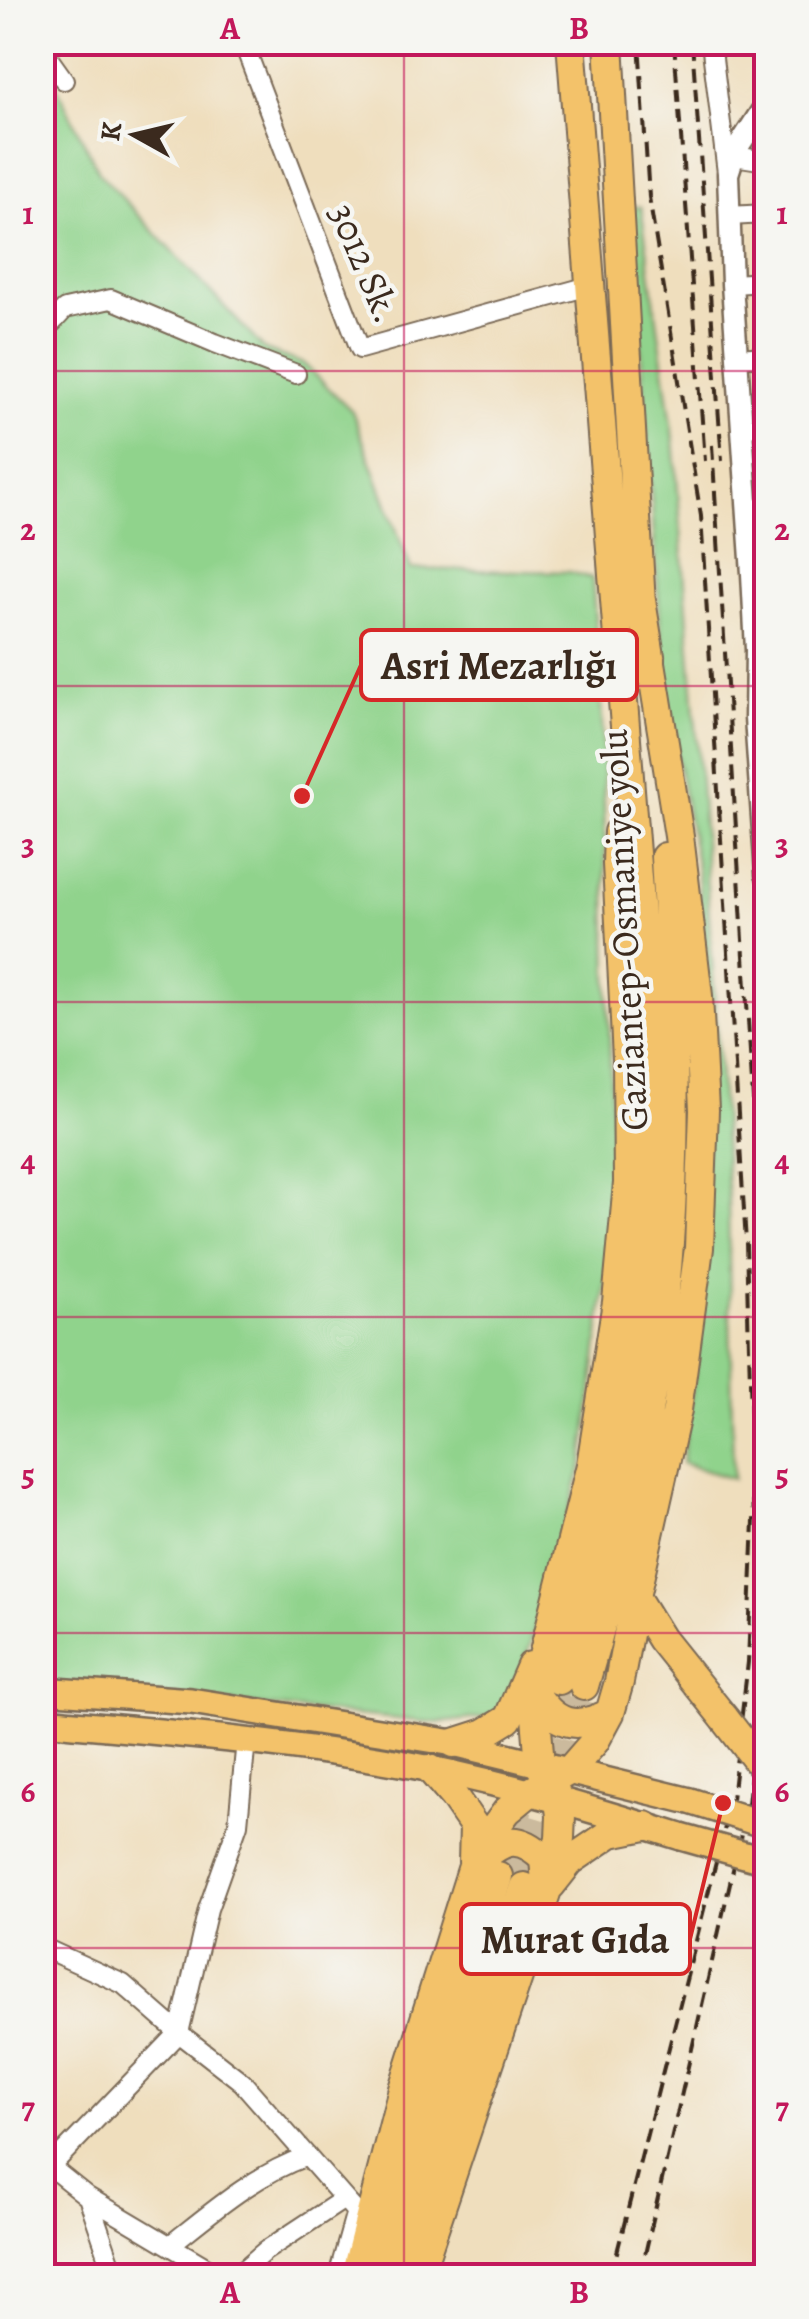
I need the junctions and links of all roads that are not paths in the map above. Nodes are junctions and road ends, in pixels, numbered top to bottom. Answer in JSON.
{"nodes":[{"id":1,"x":244,"y":42,"type":"edge"},
{"id":2,"x":571,"y":42,"type":"edge"},
{"id":3,"x":609,"y":42,"type":"edge"},
{"id":4,"x":711,"y":42,"type":"edge"},
{"id":5,"x":42,"y":48,"type":"edge"},
{"id":6,"x":64,"y":80,"type":"dead end"},
{"id":7,"x":766,"y":107,"type":"edge"},
{"id":8,"x":766,"y":161,"type":"edge"},
{"id":9,"x":730,"y":165,"type":"junction"},
{"id":10,"x":766,"y":214,"type":"edge"},
{"id":11,"x":729,"y":216,"type":"junction"},
{"id":12,"x":766,"y":282,"type":"edge"},
{"id":13,"x":732,"y":284,"type":"junction"},
{"id":14,"x":589,"y":286,"type":"junction"},
{"id":15,"x":48,"y":327,"type":"dead end"},
{"id":16,"x":766,"y":356,"type":"edge"},
{"id":17,"x":738,"y":358,"type":"junction"},
{"id":18,"x":296,"y":374,"type":"dead end"},
{"id":19,"x":742,"y":426,"type":"junction"},
{"id":20,"x":766,"y":427,"type":"edge"},
{"id":21,"x":757,"y":502,"type":"edge"},
{"id":22,"x":759,"y":575,"type":"edge"},
{"id":23,"x":639,"y":588,"type":"junction"},
{"id":24,"x":761,"y":650,"type":"edge"},
{"id":25,"x":622,"y":685,"type":"junction"},
{"id":26,"x":761,"y":719,"type":"edge"},
{"id":27,"x":763,"y":794,"type":"edge"},
{"id":28,"x":766,"y":870,"type":"edge"},
{"id":29,"x":634,"y":1597,"type":"junction"},
{"id":30,"x":549,"y":1628,"type":"junction"},
{"id":31,"x":559,"y":1686,"type":"junction"},
{"id":32,"x":42,"y":1690,"type":"edge"},
{"id":33,"x":610,"y":1713,"type":"junction"},
{"id":34,"x":42,"y":1721,"type":"edge"},
{"id":35,"x":246,"y":1740,"type":"junction"},
{"id":36,"x":454,"y":1743,"type":"junction"},
{"id":37,"x":430,"y":1769,"type":"junction"},
{"id":38,"x":766,"y":1772,"type":"edge"},
{"id":39,"x":549,"y":1782,"type":"junction"},
{"id":40,"x":763,"y":1824,"type":"edge"},
{"id":41,"x":646,"y":1826,"type":"junction"},
{"id":42,"x":766,"y":1861,"type":"edge"},
{"id":43,"x":485,"y":1871,"type":"junction"},
{"id":44,"x":536,"y":1889,"type":"junction"},
{"id":45,"x":42,"y":1947,"type":"edge"},
{"id":46,"x":179,"y":2033,"type":"junction"},
{"id":47,"x":306,"y":2156,"type":"junction"},
{"id":48,"x":46,"y":2164,"type":"edge"},
{"id":49,"x":88,"y":2197,"type":"junction"},
{"id":50,"x":344,"y":2199,"type":"junction"},
{"id":51,"x":170,"y":2246,"type":"junction"},
{"id":52,"x":204,"y":2270,"type":"edge"},
{"id":53,"x":115,"y":2276,"type":"edge"},
{"id":54,"x":221,"y":2276,"type":"edge"},
{"id":55,"x":236,"y":2276,"type":"edge"},
{"id":56,"x":338,"y":2276,"type":"edge"},
{"id":57,"x":355,"y":2276,"type":"edge"},
{"id":58,"x":372,"y":2276,"type":"edge"},
{"id":59,"x":398,"y":2276,"type":"edge"},
{"id":60,"x":418,"y":2276,"type":"edge"}],
"edges":[{"from":1,"to":14,"type":"street","name":"3012 Sk."},
{"from":2,"to":14,"type":"highway","name":"Gaziantep-Osmaniye yolu"},
{"from":3,"to":23,"type":"highway","name":"Gaziantep-Osmaniye yolu"},
{"from":4,"to":9,"type":"street"},
{"from":5,"to":6,"type":"street"},
{"from":7,"to":9,"type":"street"},
{"from":8,"to":9,"type":"street"},
{"from":9,"to":11,"type":"street"},
{"from":10,"to":11,"type":"street"},
{"from":11,"to":13,"type":"street"},
{"from":12,"to":13,"type":"street"},
{"from":13,"to":17,"type":"street"},
{"from":14,"to":25,"type":"highway","name":"Gaziantep-Osmaniye yolu"},
{"from":15,"to":18,"type":"street"},
{"from":16,"to":17,"type":"street"},
{"from":17,"to":19,"type":"street"},
{"from":19,"to":20,"type":"street"},
{"from":19,"to":21,"type":"street"},
{"from":21,"to":22,"type":"street"},
{"from":22,"to":24,"type":"street"},
{"from":23,"to":29,"type":"highway"},
{"from":23,"to":31,"type":"highway","name":"Gaziantep-Osmaniye yolu"},
{"from":24,"to":26,"type":"street"},
{"from":25,"to":30,"type":"highway"},
{"from":25,"to":31,"type":"highway","name":"Gaziantep-Osmaniye yolu"},
{"from":26,"to":27,"type":"street"},
{"from":27,"to":28,"type":"street"},
{"from":29,"to":33,"type":"highway"},
{"from":29,"to":38,"type":"highway","bridge":true},
{"from":30,"to":31,"type":"highway"},
{"from":30,"to":36,"type":"highway"},
{"from":31,"to":33,"type":"highway"},
{"from":31,"to":39,"type":"highway"},
{"from":32,"to":36,"type":"main road"},
{"from":33,"to":39,"type":"highway"},
{"from":34,"to":35,"type":"main road"},
{"from":35,"to":37,"type":"main road"},
{"from":35,"to":46,"type":"street"},
{"from":36,"to":39,"type":"main road"},
{"from":37,"to":39,"type":"main road"},
{"from":37,"to":43,"type":"highway"},
{"from":39,"to":40,"type":"main road","bridge":true},
{"from":39,"to":41,"type":"main road"},
{"from":39,"to":43,"type":"highway"},
{"from":39,"to":44,"type":"highway"},
{"from":41,"to":42,"type":"main road","bridge":true},
{"from":41,"to":44,"type":"highway"},
{"from":43,"to":44,"type":"highway"},
{"from":43,"to":57,"type":"highway"},
{"from":43,"to":58,"type":"highway"},
{"from":44,"to":59,"type":"highway"},
{"from":44,"to":60,"type":"highway"},
{"from":45,"to":46,"type":"street"},
{"from":46,"to":47,"type":"street"},
{"from":46,"to":48,"type":"street"},
{"from":47,"to":50,"type":"street"},
{"from":47,"to":51,"type":"street"},
{"from":48,"to":49,"type":"street"},
{"from":49,"to":51,"type":"street"},
{"from":49,"to":53,"type":"street"},
{"from":50,"to":55,"type":"street"},
{"from":50,"to":56,"type":"street"},
{"from":51,"to":52,"type":"street"},
{"from":52,"to":54,"type":"street"}]}
